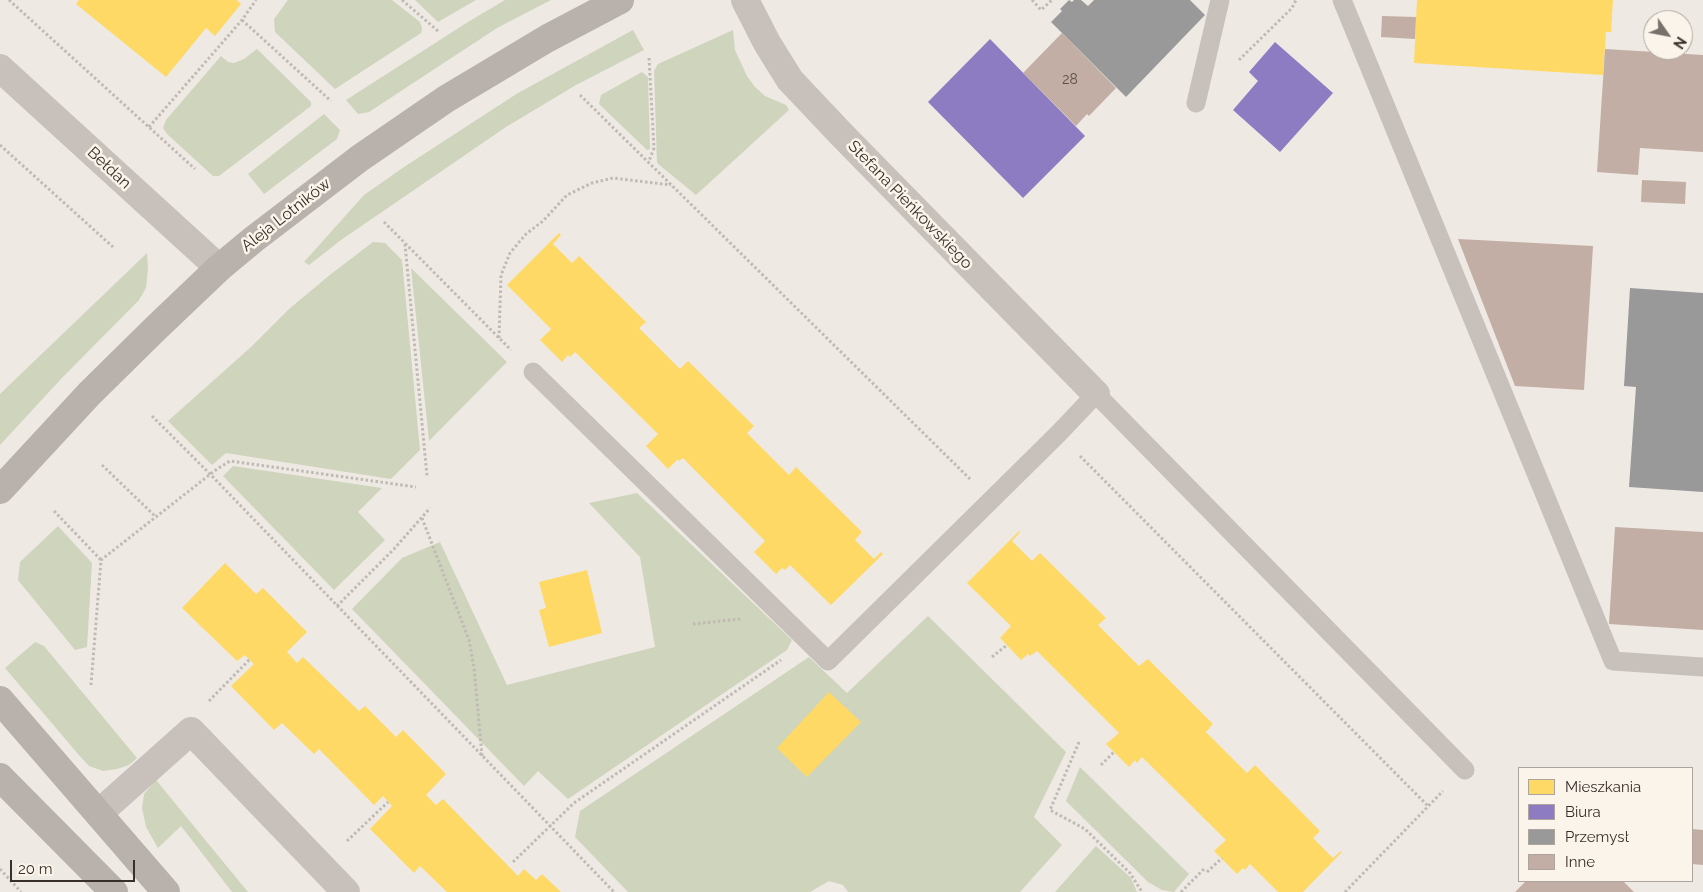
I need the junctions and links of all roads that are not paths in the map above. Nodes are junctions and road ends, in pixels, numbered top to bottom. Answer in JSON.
{"nodes":[{"id":1,"x":620,"y":0,"type":"edge"},
{"id":2,"x":745,"y":0,"type":"edge"},
{"id":3,"x":1220,"y":0,"type":"edge"},
{"id":4,"x":1342,"y":0,"type":"edge"},
{"id":5,"x":0,"y":68,"type":"edge"},
{"id":6,"x":1196,"y":103,"type":"dead end"},
{"id":7,"x":219,"y":268,"type":"junction"},
{"id":8,"x":533,"y":372,"type":"road end"},
{"id":9,"x":1096,"y":394,"type":"junction"},
{"id":10,"x":0,"y":490,"type":"edge"},
{"id":11,"x":1703,"y":667,"type":"edge"},
{"id":12,"x":0,"y":700,"type":"edge"},
{"id":13,"x":1465,"y":770,"type":"road end"},
{"id":14,"x":0,"y":777,"type":"edge"},
{"id":15,"x":99,"y":813,"type":"junction"},
{"id":16,"x":114,"y":892,"type":"edge"},
{"id":17,"x":166,"y":892,"type":"edge"},
{"id":18,"x":346,"y":892,"type":"edge"}],
"edges":[{"from":1,"to":7,"type":"street","name":"Aleja Lotników"},
{"from":2,"to":9,"type":"street","name":"Stefana Pieńkowskiego"},
{"from":3,"to":6,"type":"lane"},
{"from":4,"to":11,"type":"lane"},
{"from":5,"to":7,"type":"street","name":"Bełdan"},
{"from":7,"to":10,"type":"street","name":"Aleja Lotników"},
{"from":8,"to":9,"type":"lane"},
{"from":9,"to":13,"type":"lane"},
{"from":12,"to":15,"type":"street"},
{"from":14,"to":16,"type":"street"},
{"from":15,"to":17,"type":"street"},
{"from":15,"to":18,"type":"street"}]}
